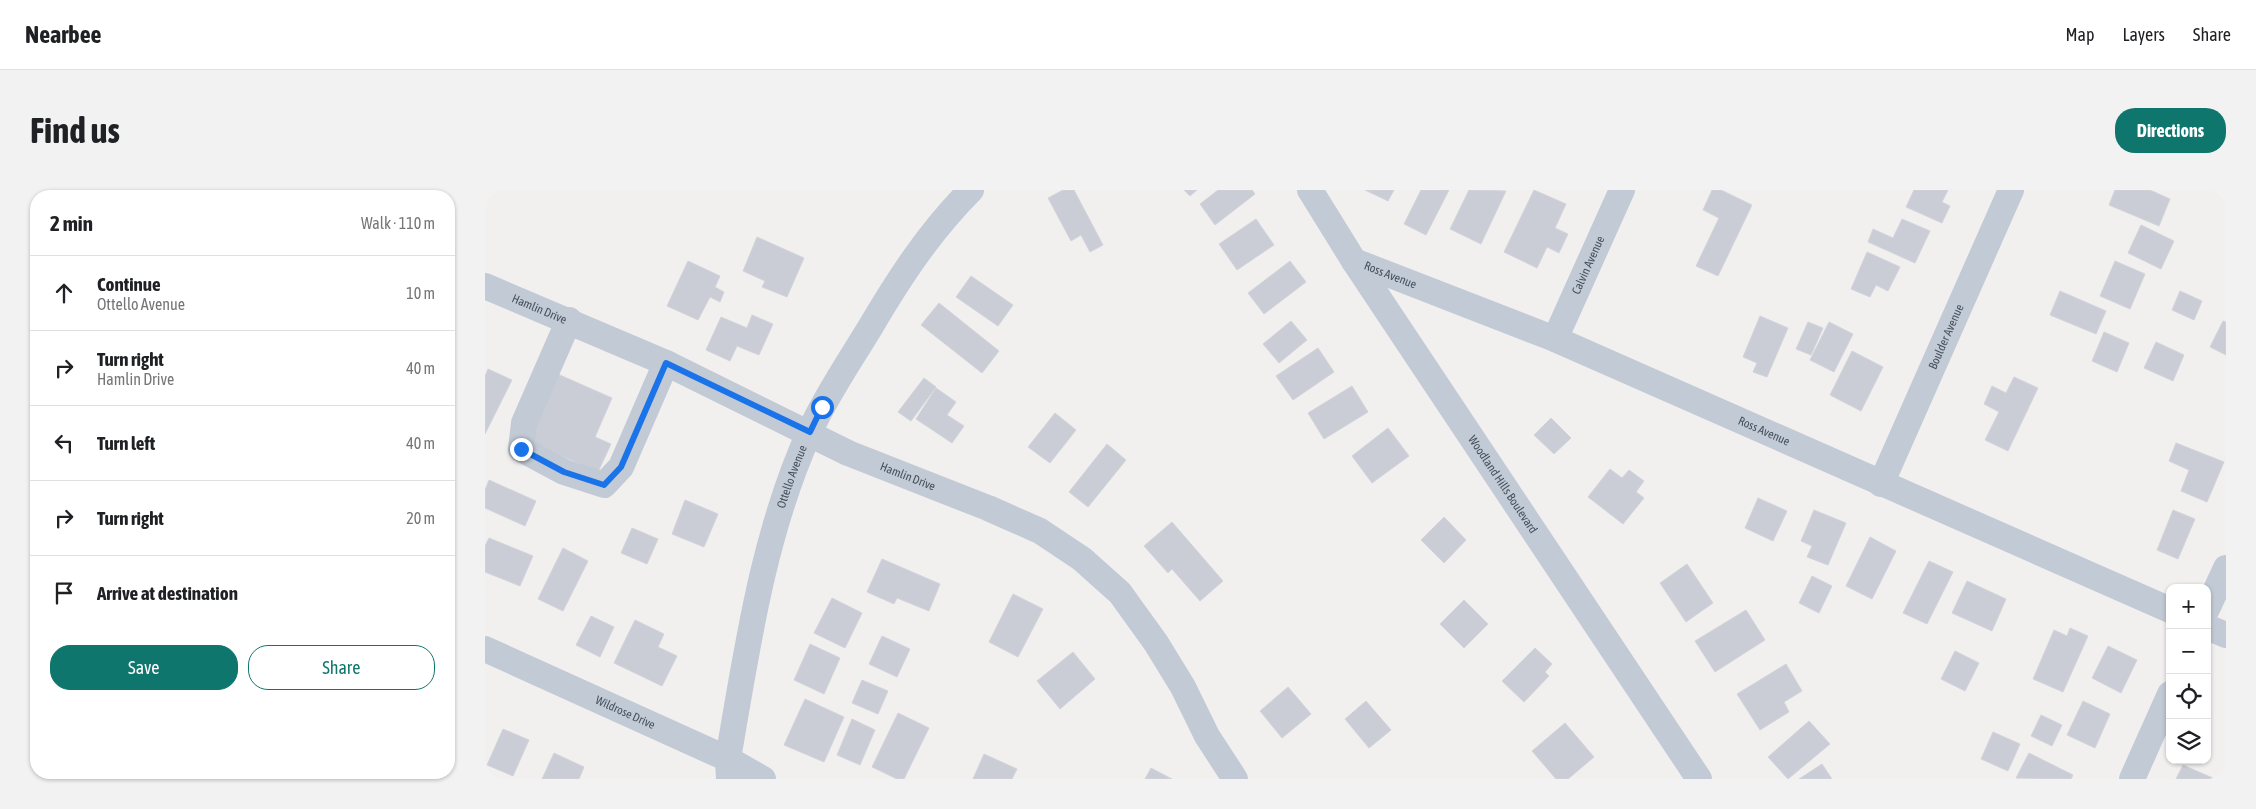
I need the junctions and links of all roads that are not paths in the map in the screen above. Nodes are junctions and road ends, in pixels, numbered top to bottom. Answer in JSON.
{"nodes":[{"id":1,"x":971,"y":190,"type":"edge"},
{"id":2,"x":1310,"y":190,"type":"edge"},
{"id":3,"x":1621,"y":190,"type":"edge"},
{"id":4,"x":2011,"y":190,"type":"edge"},
{"id":5,"x":1354,"y":261,"type":"junction"},
{"id":6,"x":485,"y":286,"type":"edge"},
{"id":7,"x":569,"y":320,"type":"junction"},
{"id":8,"x":1555,"y":339,"type":"junction"},
{"id":9,"x":666,"y":363,"type":"junction"},
{"id":10,"x":810,"y":432,"type":"junction"},
{"id":11,"x":1881,"y":484,"type":"junction"},
{"id":12,"x":2226,"y":568,"type":"edge"},
{"id":13,"x":2211,"y":600,"type":"edge"},
{"id":14,"x":2166,"y":608,"type":"edge"},
{"id":15,"x":2211,"y":629,"type":"edge"},
{"id":16,"x":2226,"y":636,"type":"edge"},
{"id":17,"x":485,"y":649,"type":"edge"},
{"id":18,"x":2166,"y":703,"type":"edge"},
{"id":19,"x":729,"y":769,"type":"edge"},
{"id":20,"x":763,"y":779,"type":"edge"},
{"id":21,"x":1235,"y":779,"type":"edge"},
{"id":22,"x":1699,"y":779,"type":"edge"},
{"id":23,"x":2132,"y":779,"type":"edge"}],
"edges":[{"from":1,"to":10,"type":"street","name":"Ottello Avenue"},
{"from":2,"to":5,"type":"street","name":"Woodland Hills Boulevard"},
{"from":3,"to":8,"type":"street","name":"Calvin Avenue"},
{"from":4,"to":11,"type":"street","name":"Boulder Avenue"},
{"from":5,"to":8,"type":"street","name":"Ross Avenue"},
{"from":5,"to":22,"type":"street","name":"Woodland Hills Boulevard"},
{"from":6,"to":7,"type":"street","name":"Hamlin Drive"},
{"from":7,"to":9,"type":"street","name":"Hamlin Drive"},
{"from":7,"to":9,"type":"street"},
{"from":8,"to":11,"type":"street","name":"Ross Avenue"},
{"from":9,"to":10,"type":"street","name":"Hamlin Drive"},
{"from":10,"to":19,"type":"street","name":"Ottello Avenue"},
{"from":10,"to":21,"type":"street","name":"Hamlin Drive"},
{"from":11,"to":14,"type":"street","name":"Ross Avenue"},
{"from":12,"to":13,"type":"street"},
{"from":15,"to":16,"type":"street"},
{"from":17,"to":19,"type":"street","name":"Wildrose Drive"},
{"from":18,"to":23,"type":"street"},
{"from":19,"to":20,"type":"street","name":"Wildrose Drive"}]}
